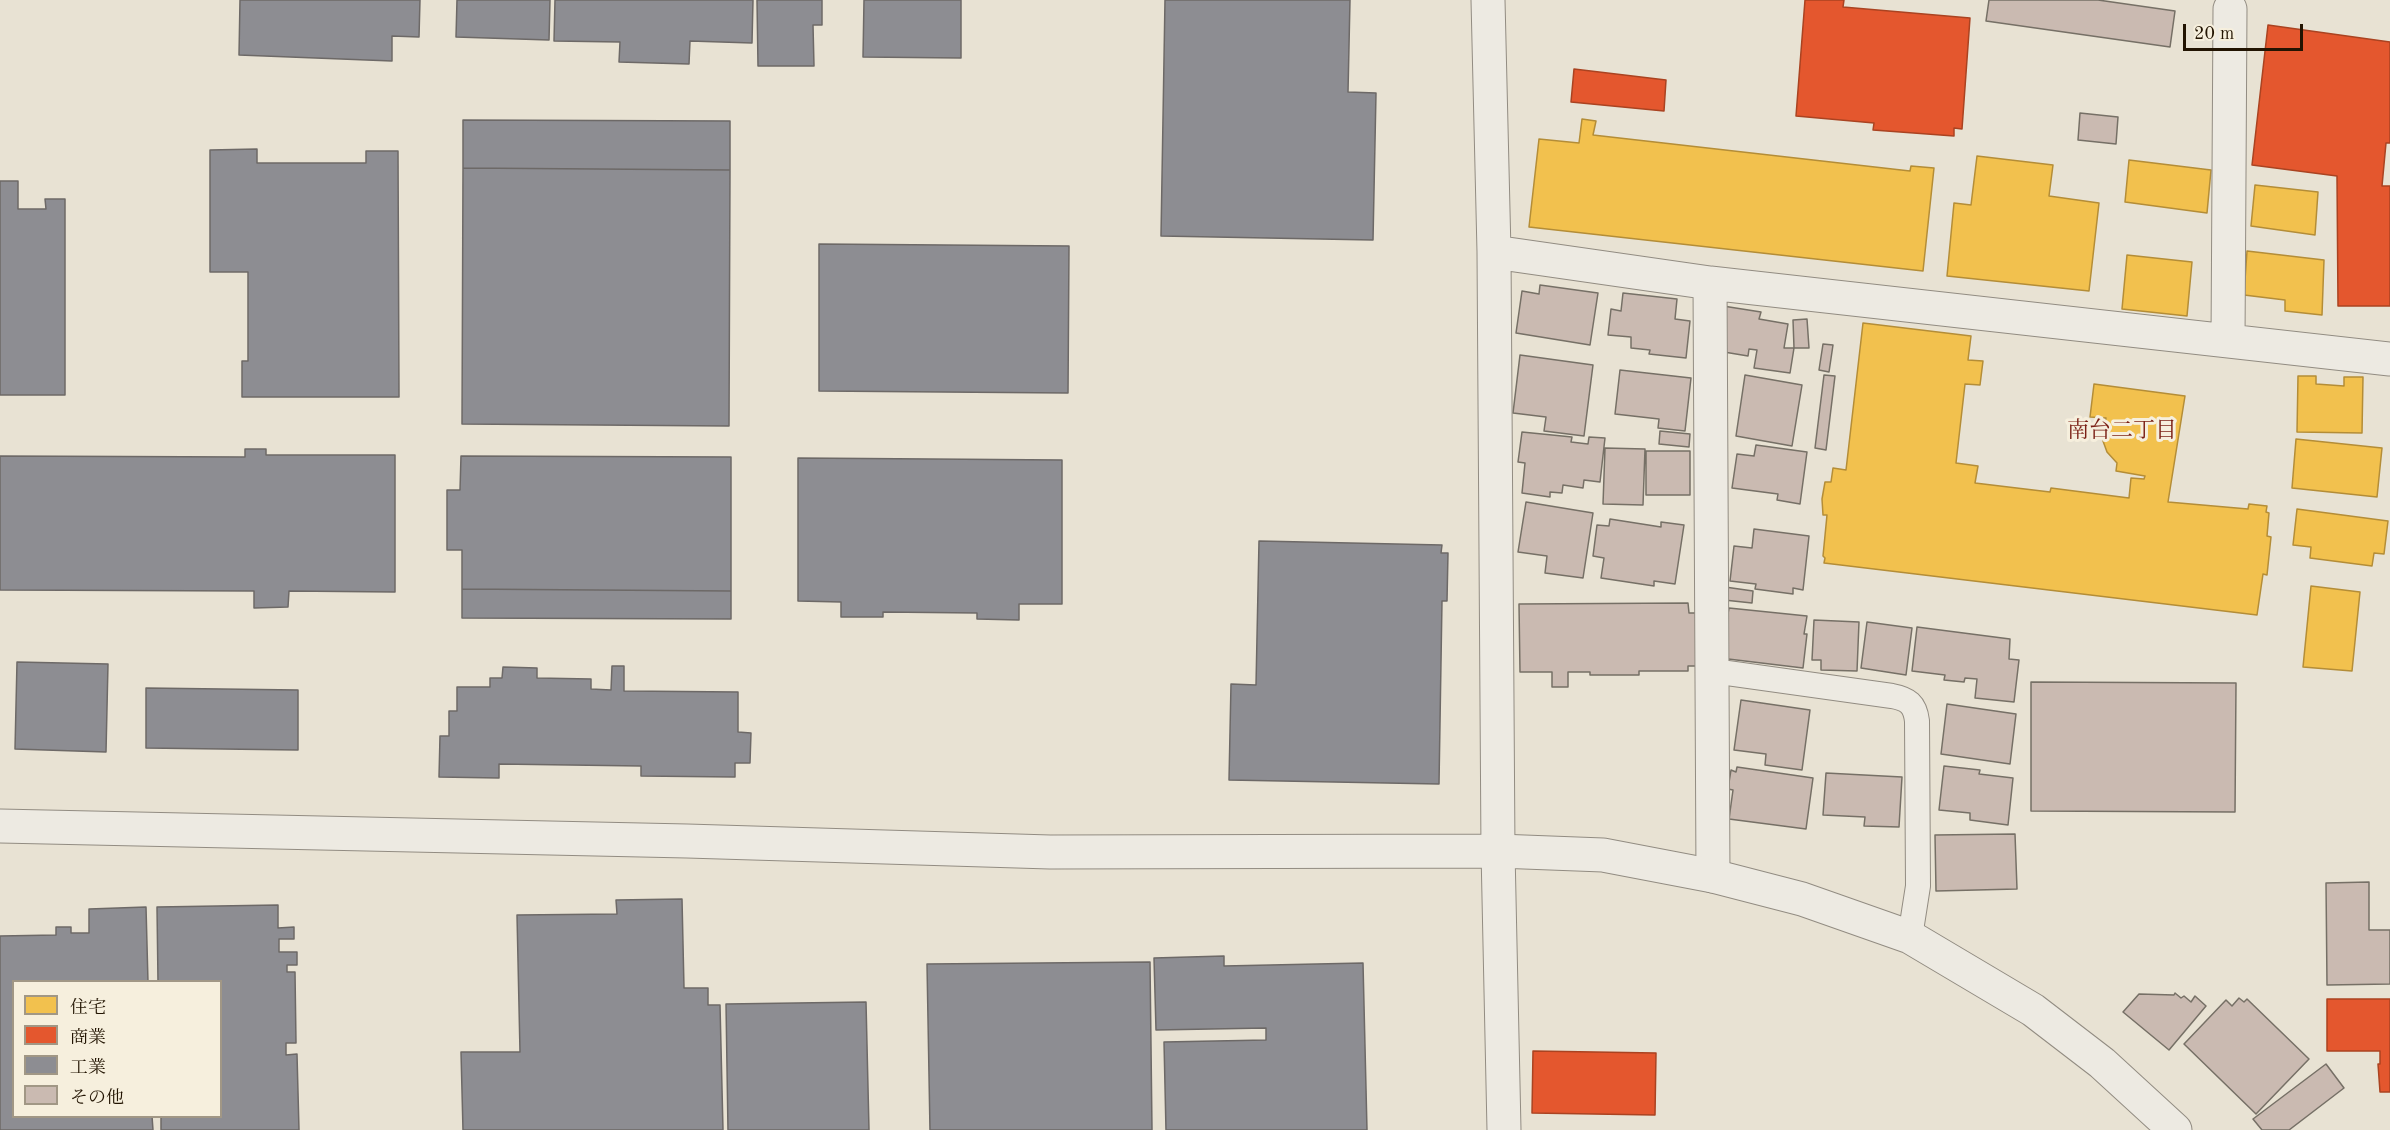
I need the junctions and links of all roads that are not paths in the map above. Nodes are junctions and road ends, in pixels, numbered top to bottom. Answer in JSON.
{"nodes":[{"id":1,"x":1488,"y":0,"type":"edge"},
{"id":2,"x":2230,"y":9,"type":"dead end"},
{"id":3,"x":1494,"y":252,"type":"junction"},
{"id":4,"x":1710,"y":283,"type":"junction"},
{"id":5,"x":2228,"y":339,"type":"junction"},
{"id":6,"x":2390,"y":359,"type":"edge"},
{"id":7,"x":1713,"y":672,"type":"junction"},
{"id":8,"x":0,"y":826,"type":"edge"},
{"id":9,"x":1498,"y":851,"type":"junction"},
{"id":10,"x":1713,"y":876,"type":"junction"},
{"id":11,"x":1910,"y":937,"type":"junction"},
{"id":12,"x":1504,"y":1130,"type":"edge"},
{"id":13,"x":2175,"y":1130,"type":"edge"}],
"edges":[{"from":1,"to":3,"type":"street"},
{"from":2,"to":5,"type":"street"},
{"from":3,"to":4,"type":"street"},
{"from":3,"to":9,"type":"street"},
{"from":4,"to":5,"type":"street"},
{"from":4,"to":7,"type":"street"},
{"from":5,"to":6,"type":"street"},
{"from":7,"to":10,"type":"street"},
{"from":7,"to":11,"type":"lane"},
{"from":8,"to":9,"type":"street"},
{"from":9,"to":10,"type":"street"},
{"from":9,"to":12,"type":"street"},
{"from":10,"to":11,"type":"street"},
{"from":11,"to":13,"type":"street"}]}
